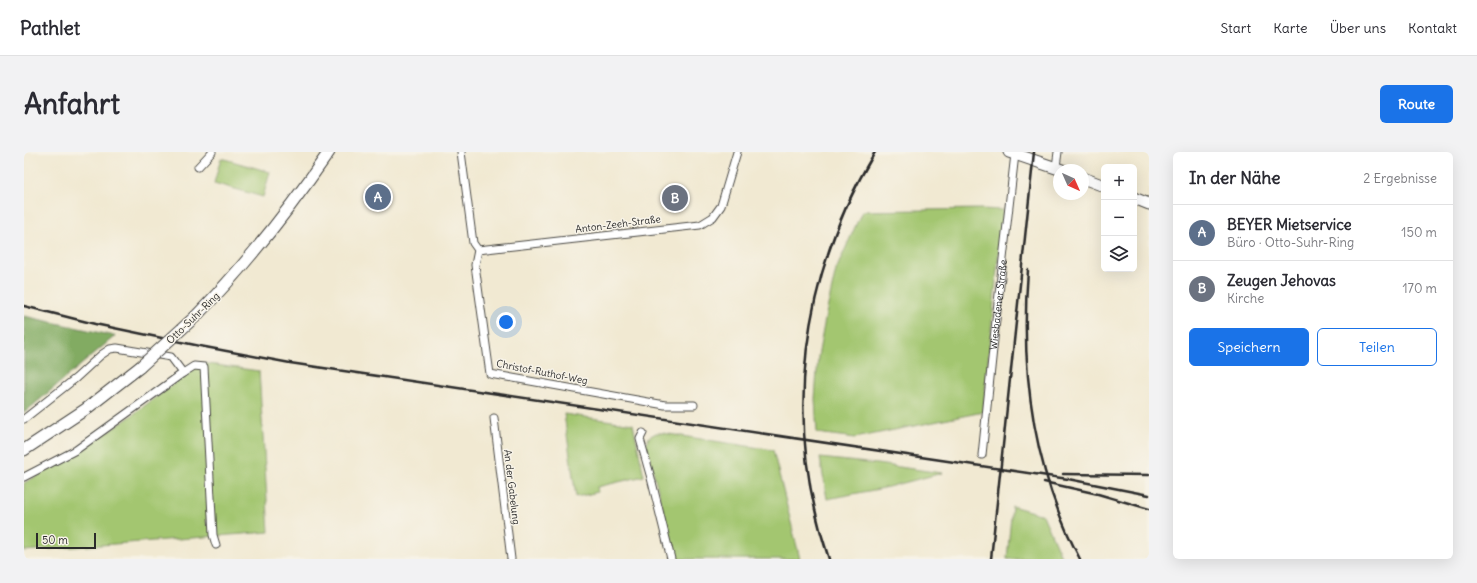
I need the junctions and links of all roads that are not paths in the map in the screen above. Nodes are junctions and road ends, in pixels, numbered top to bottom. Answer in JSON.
{"nodes":[{"id":1,"x":212,"y":152,"type":"edge"},
{"id":2,"x":329,"y":152,"type":"edge"},
{"id":3,"x":462,"y":152,"type":"edge"},
{"id":4,"x":737,"y":152,"type":"edge"},
{"id":5,"x":1058,"y":152,"type":"edge"},
{"id":6,"x":1012,"y":153,"type":"edge"},
{"id":7,"x":1055,"y":164,"type":"edge"},
{"id":8,"x":198,"y":167,"type":"dead end"},
{"id":9,"x":1053,"y":167,"type":"edge"},
{"id":10,"x":1089,"y":180,"type":"edge"},
{"id":11,"x":1101,"y":185,"type":"edge"},
{"id":12,"x":1137,"y":199,"type":"edge"},
{"id":13,"x":1149,"y":204,"type":"edge"},
{"id":14,"x":478,"y":250,"type":"junction"},
{"id":15,"x":183,"y":373,"type":"junction"},
{"id":16,"x":694,"y":405,"type":"dead end"},
{"id":17,"x":494,"y":418,"type":"dead end"},
{"id":18,"x":24,"y":419,"type":"edge"},
{"id":19,"x":643,"y":433,"type":"dead end"},
{"id":20,"x":24,"y":450,"type":"edge"},
{"id":21,"x":982,"y":455,"type":"dead end"},
{"id":22,"x":24,"y":477,"type":"edge"},
{"id":23,"x":216,"y":545,"type":"dead end"},
{"id":24,"x":511,"y":559,"type":"edge"},
{"id":25,"x":671,"y":559,"type":"edge"}],
"edges":[{"from":1,"to":8,"type":"street"},
{"from":2,"to":20,"type":"street","name":"Otto-Suhr-Ring","bridge":true},
{"from":3,"to":14,"type":"street","name":"Christof-Ruthof-Weg"},
{"from":4,"to":14,"type":"street","name":"Anton-Zeeh-Straße"},
{"from":5,"to":7,"type":"street"},
{"from":6,"to":9,"type":"street","name":"Wiesbadener Straße"},
{"from":6,"to":21,"type":"street","name":"Wiesbadener Straße"},
{"from":10,"to":11,"type":"street"},
{"from":12,"to":13,"type":"street"},
{"from":14,"to":16,"type":"street","name":"Christof-Ruthof-Weg"},
{"from":15,"to":18,"type":"street"},
{"from":15,"to":22,"type":"street"},
{"from":15,"to":23,"type":"street"},
{"from":17,"to":24,"type":"street","name":"An der Gabelung"},
{"from":19,"to":25,"type":"street"}]}
